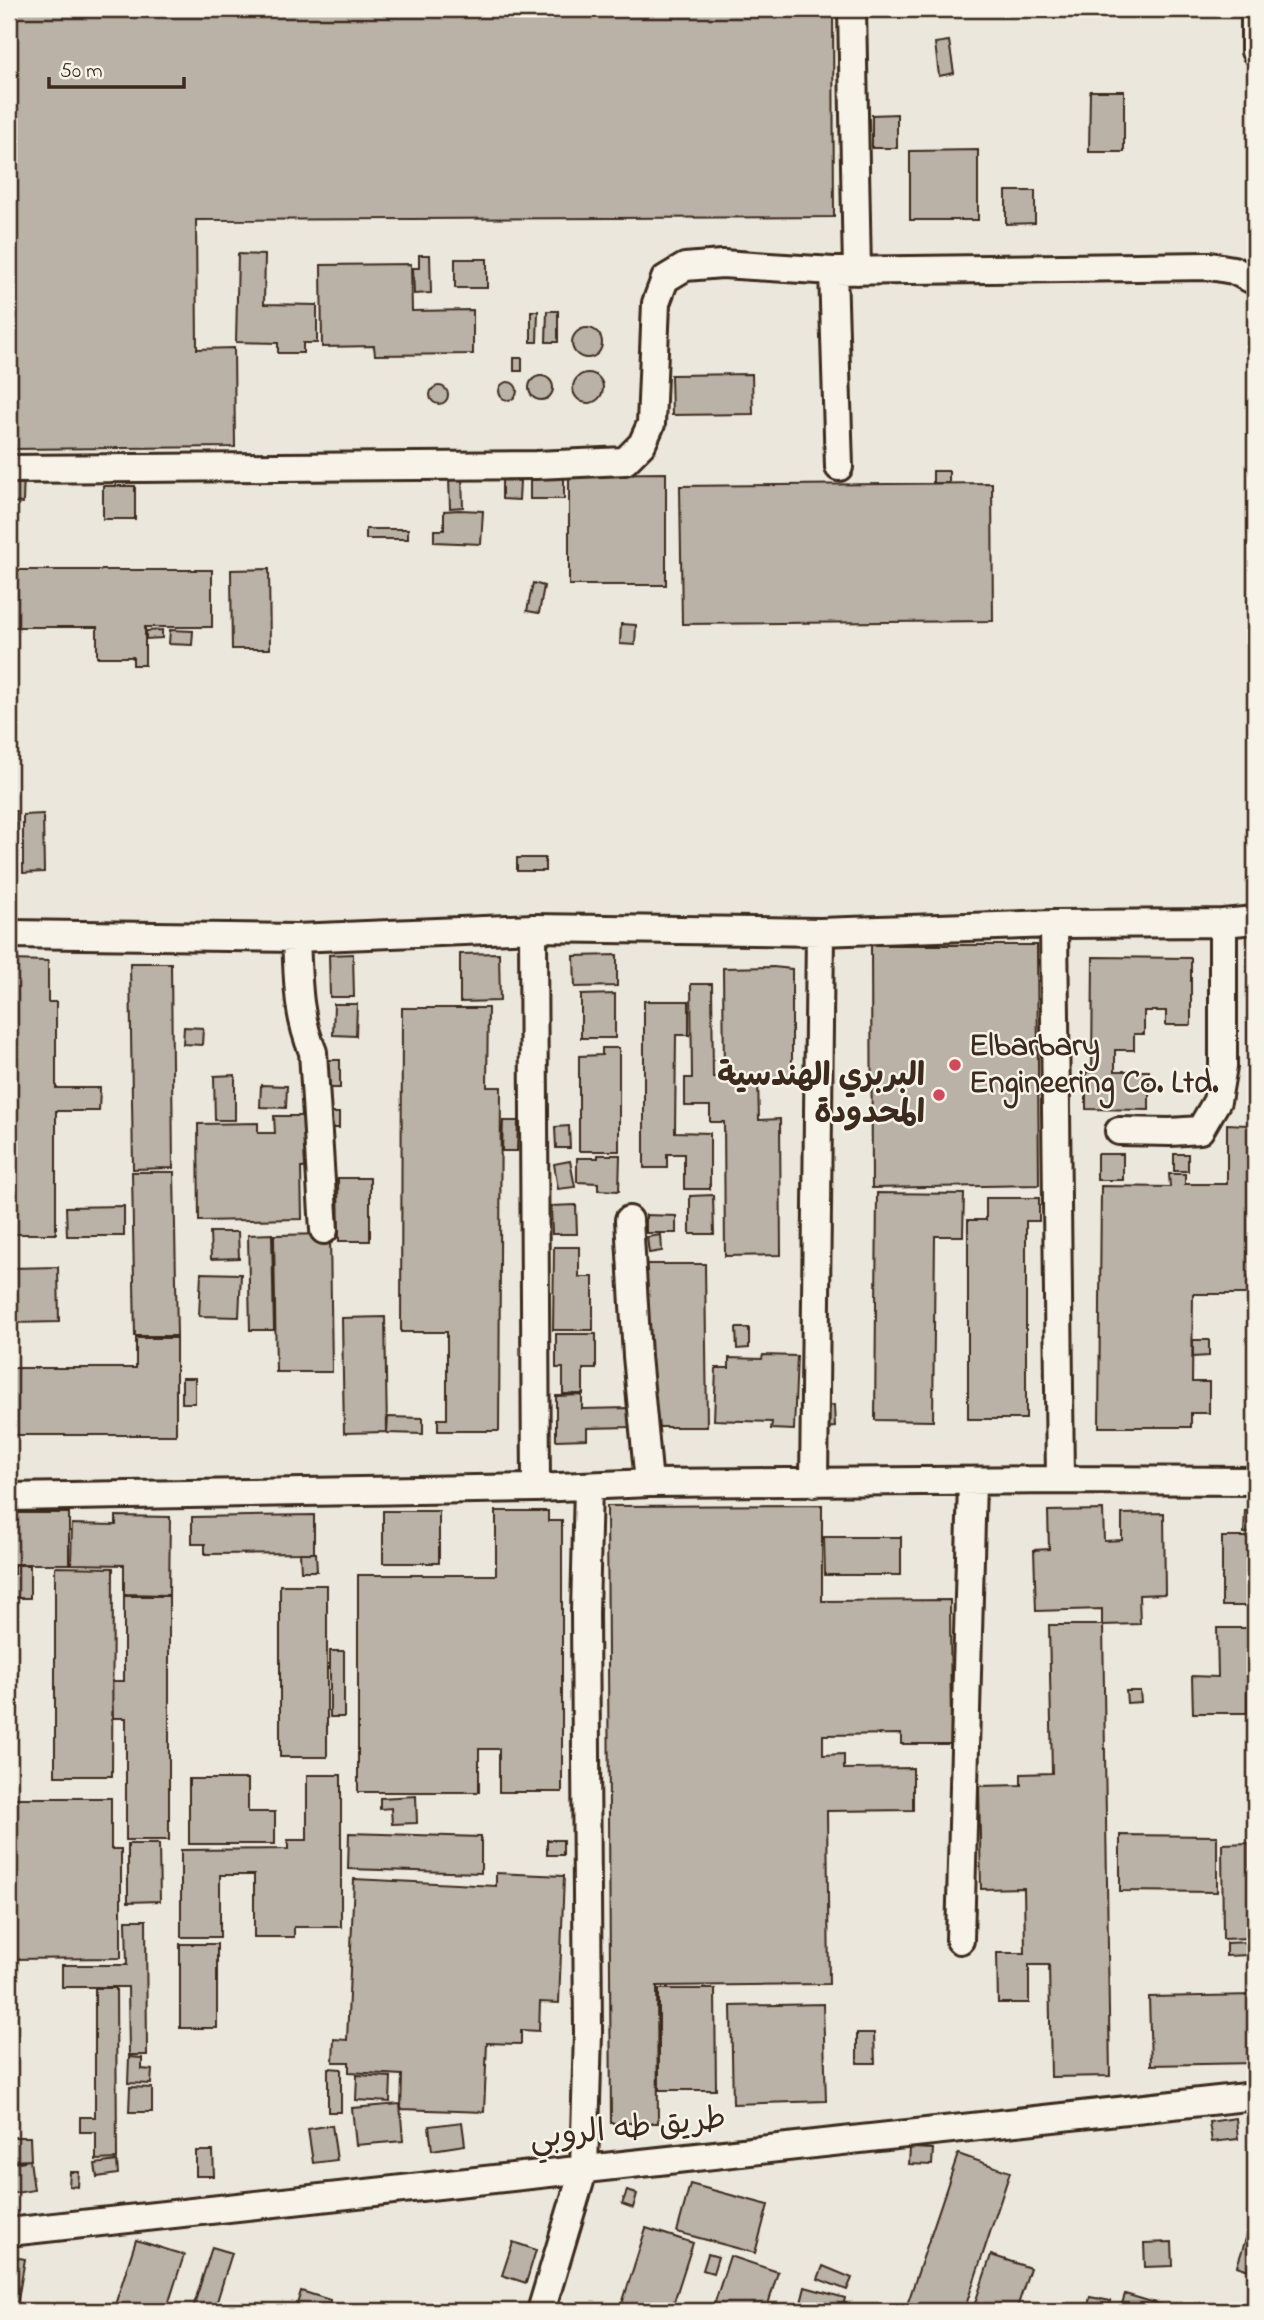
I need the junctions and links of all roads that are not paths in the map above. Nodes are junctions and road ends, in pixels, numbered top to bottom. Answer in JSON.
{"nodes":[{"id":1,"x":852,"y":9,"type":"edge"},
{"id":2,"x":1255,"y":9,"type":"edge"},
{"id":3,"x":1255,"y":51,"type":"edge"},
{"id":4,"x":845,"y":271,"type":"junction"},
{"id":5,"x":1255,"y":281,"type":"edge"},
{"id":6,"x":839,"y":467,"type":"dead end"},
{"id":7,"x":9,"y":469,"type":"edge"},
{"id":8,"x":1255,"y":920,"type":"edge"},
{"id":9,"x":1223,"y":923,"type":"junction"},
{"id":10,"x":1054,"y":924,"type":"junction"},
{"id":11,"x":533,"y":928,"type":"junction"},
{"id":12,"x":820,"y":932,"type":"junction"},
{"id":13,"x":9,"y":934,"type":"edge"},
{"id":14,"x":296,"y":938,"type":"junction"},
{"id":15,"x":1119,"y":1131,"type":"dead end"},
{"id":16,"x":629,"y":1220,"type":"dead end"},
{"id":17,"x":324,"y":1230,"type":"dead end"},
{"id":18,"x":1060,"y":1480,"type":"junction"},
{"id":19,"x":972,"y":1481,"type":"junction"},
{"id":20,"x":1255,"y":1481,"type":"edge"},
{"id":21,"x":649,"y":1483,"type":"junction"},
{"id":22,"x":814,"y":1483,"type":"junction"},
{"id":23,"x":588,"y":1486,"type":"junction"},
{"id":24,"x":536,"y":1488,"type":"junction"},
{"id":25,"x":9,"y":1497,"type":"edge"},
{"id":26,"x":960,"y":1940,"type":"dead end"},
{"id":27,"x":1255,"y":2096,"type":"edge"},
{"id":28,"x":584,"y":2168,"type":"junction"},
{"id":29,"x":9,"y":2232,"type":"edge"},
{"id":30,"x":541,"y":2311,"type":"edge"}],
"edges":[{"from":1,"to":4,"type":"street"},
{"from":2,"to":3,"type":"street"},
{"from":4,"to":5,"type":"street"},
{"from":4,"to":6,"type":"street"},
{"from":4,"to":7,"type":"street"},
{"from":8,"to":9,"type":"street"},
{"from":9,"to":10,"type":"street"},
{"from":9,"to":15,"type":"street"},
{"from":10,"to":12,"type":"street"},
{"from":10,"to":18,"type":"street"},
{"from":11,"to":12,"type":"street"},
{"from":11,"to":14,"type":"street"},
{"from":11,"to":24,"type":"street"},
{"from":12,"to":22,"type":"street"},
{"from":13,"to":14,"type":"street"},
{"from":14,"to":17,"type":"street"},
{"from":16,"to":21,"type":"street"},
{"from":18,"to":19,"type":"street"},
{"from":18,"to":20,"type":"street"},
{"from":19,"to":22,"type":"street"},
{"from":19,"to":26,"type":"street"},
{"from":21,"to":22,"type":"street"},
{"from":21,"to":23,"type":"street"},
{"from":23,"to":24,"type":"street"},
{"from":23,"to":28,"type":"street"},
{"from":24,"to":25,"type":"street"},
{"from":27,"to":28,"type":"street","name":"طريق طه الروبي"},
{"from":28,"to":29,"type":"street","name":"طريق طه الروبي"},
{"from":28,"to":30,"type":"street"}]}
